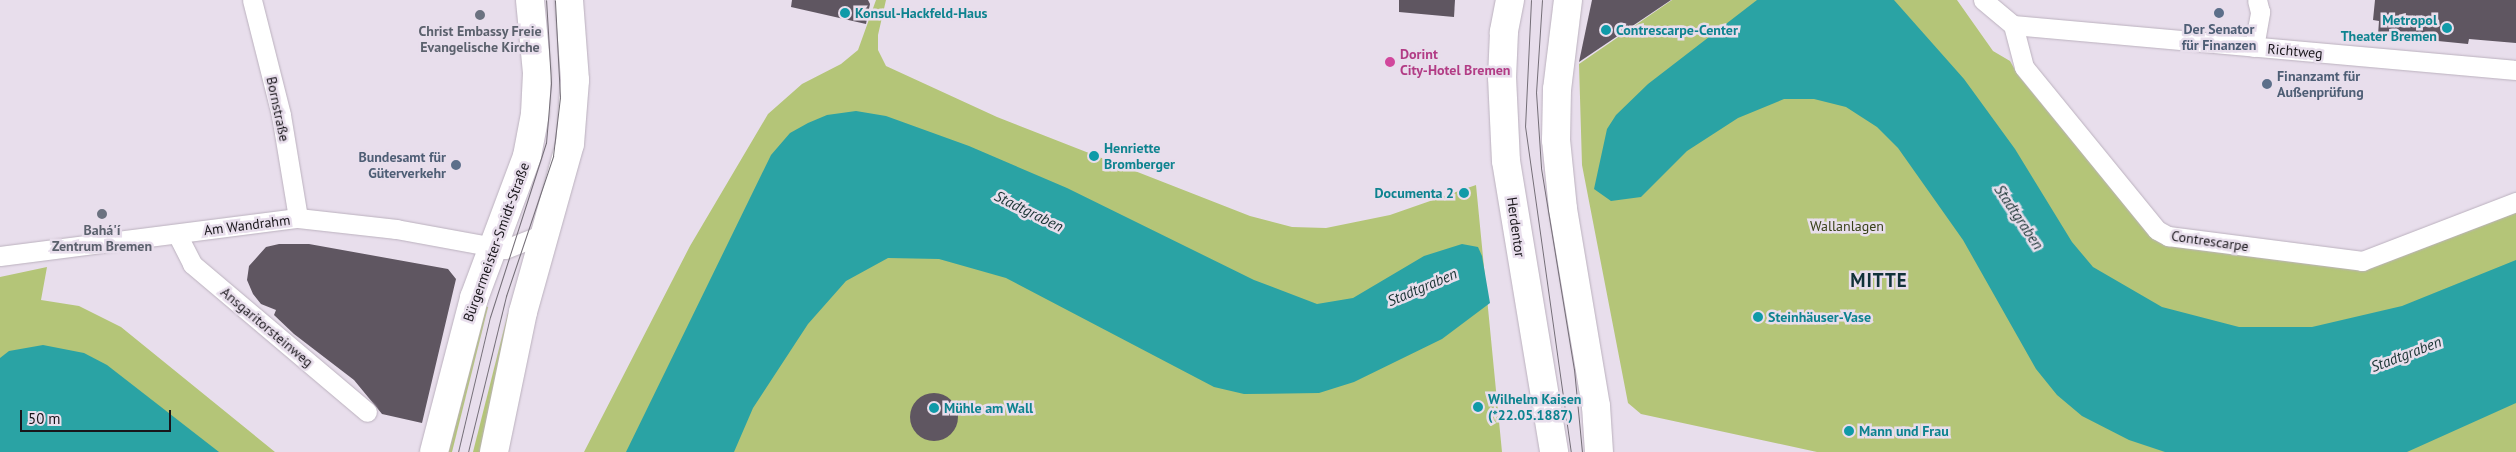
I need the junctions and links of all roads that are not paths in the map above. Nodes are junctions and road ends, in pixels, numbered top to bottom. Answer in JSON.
{"nodes":[{"id":1,"x":252,"y":0,"type":"edge"},
{"id":2,"x":530,"y":0,"type":"edge"},
{"id":3,"x":568,"y":0,"type":"edge"},
{"id":4,"x":1510,"y":0,"type":"edge"},
{"id":5,"x":1568,"y":0,"type":"edge"},
{"id":6,"x":1983,"y":0,"type":"edge"},
{"id":7,"x":2257,"y":0,"type":"edge"},
{"id":8,"x":2013,"y":24,"type":"junction"},
{"id":9,"x":2254,"y":47,"type":"junction"},
{"id":10,"x":2516,"y":70,"type":"edge"},
{"id":11,"x":2516,"y":202,"type":"edge"},
{"id":12,"x":298,"y":218,"type":"junction"},
{"id":13,"x":546,"y":233,"type":"junction"},
{"id":14,"x":177,"y":234,"type":"junction"},
{"id":15,"x":493,"y":247,"type":"junction"},
{"id":16,"x":0,"y":256,"type":"edge"},
{"id":17,"x":367,"y":412,"type":"dead end"},
{"id":18,"x":434,"y":452,"type":"edge"},
{"id":19,"x":494,"y":452,"type":"edge"},
{"id":20,"x":1554,"y":452,"type":"edge"},
{"id":21,"x":1599,"y":452,"type":"edge"}],
"edges":[{"from":1,"to":12,"type":"street","name":"Bornstraße"},
{"from":2,"to":15,"type":"main road","name":"Bürgermeister-Smidt-Straße"},
{"from":3,"to":13,"type":"main road"},
{"from":4,"to":20,"type":"main road","name":"Herdentor"},
{"from":5,"to":21,"type":"main road"},
{"from":6,"to":8,"type":"street"},
{"from":7,"to":9,"type":"street"},
{"from":8,"to":9,"type":"street","name":"Richtweg"},
{"from":8,"to":11,"type":"street","name":"Contrescarpe"},
{"from":9,"to":10,"type":"street","name":"Richtweg"},
{"from":12,"to":14,"type":"street","name":"Am Wandrahm"},
{"from":12,"to":15,"type":"street","name":"Am Wandrahm"},
{"from":13,"to":15,"type":"street","name":"Am Wandrahm"},
{"from":13,"to":19,"type":"main road"},
{"from":14,"to":16,"type":"street","name":"Am Wandrahm"},
{"from":14,"to":17,"type":"street","name":"Ansgaritorsteinweg"},
{"from":15,"to":18,"type":"main road","name":"Bürgermeister-Smidt-Straße"}]}
